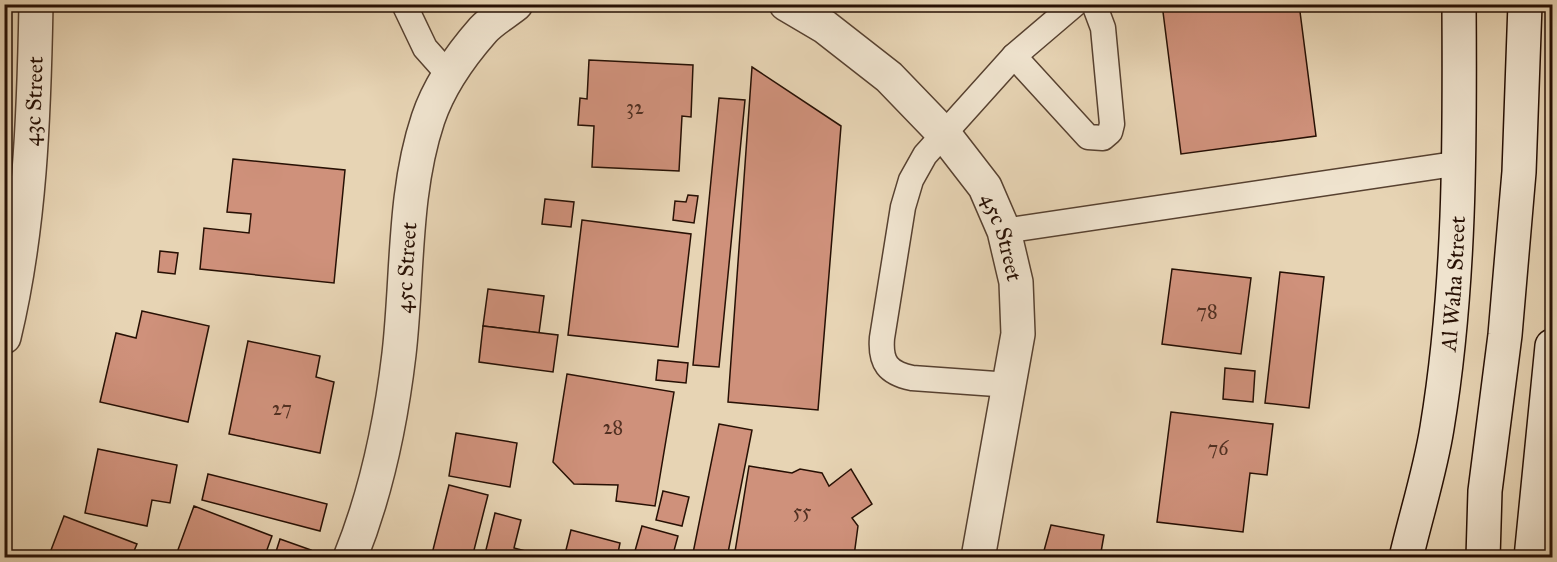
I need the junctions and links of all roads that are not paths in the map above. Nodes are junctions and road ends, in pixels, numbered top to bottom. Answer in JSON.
{"nodes":[{"id":1,"x":36,"y":4,"type":"edge"},
{"id":2,"x":404,"y":4,"type":"edge"},
{"id":3,"x":516,"y":4,"type":"edge"},
{"id":4,"x":786,"y":4,"type":"edge"},
{"id":5,"x":1075,"y":4,"type":"edge"},
{"id":6,"x":1094,"y":4,"type":"edge"},
{"id":7,"x":1459,"y":4,"type":"edge"},
{"id":8,"x":1525,"y":4,"type":"edge"},
{"id":9,"x":1014,"y":56,"type":"junction"},
{"id":10,"x":449,"y":75,"type":"junction"},
{"id":11,"x":944,"y":134,"type":"junction"},
{"id":12,"x":1461,"y":163,"type":"junction"},
{"id":13,"x":1004,"y":231,"type":"junction"},
{"id":14,"x":4,"y":338,"type":"edge"},
{"id":15,"x":1552,"y":346,"type":"edge"},
{"id":16,"x":1010,"y":386,"type":"junction"},
{"id":17,"x":350,"y":558,"type":"edge"},
{"id":18,"x":978,"y":558,"type":"edge"},
{"id":19,"x":1406,"y":558,"type":"edge"},
{"id":20,"x":1483,"y":558,"type":"edge"},
{"id":21,"x":1531,"y":558,"type":"edge"}],
"edges":[{"from":1,"to":14,"type":"street","name":"43c Street"},
{"from":2,"to":10,"type":"lane"},
{"from":3,"to":10,"type":"street","name":"45c Street"},
{"from":4,"to":11,"type":"street","name":"45c Street"},
{"from":5,"to":9,"type":"lane"},
{"from":6,"to":9,"type":"lane"},
{"from":7,"to":12,"type":"street","name":"Al Waha Street"},
{"from":8,"to":20,"type":"street"},
{"from":9,"to":11,"type":"lane"},
{"from":10,"to":17,"type":"street","name":"45c Street"},
{"from":11,"to":13,"type":"street","name":"45c Street"},
{"from":11,"to":16,"type":"lane"},
{"from":12,"to":13,"type":"lane"},
{"from":12,"to":19,"type":"street","name":"Al Waha Street"},
{"from":13,"to":16,"type":"street","name":"45c Street"},
{"from":15,"to":21,"type":"street"},
{"from":16,"to":18,"type":"street","name":"45c Street"}]}
